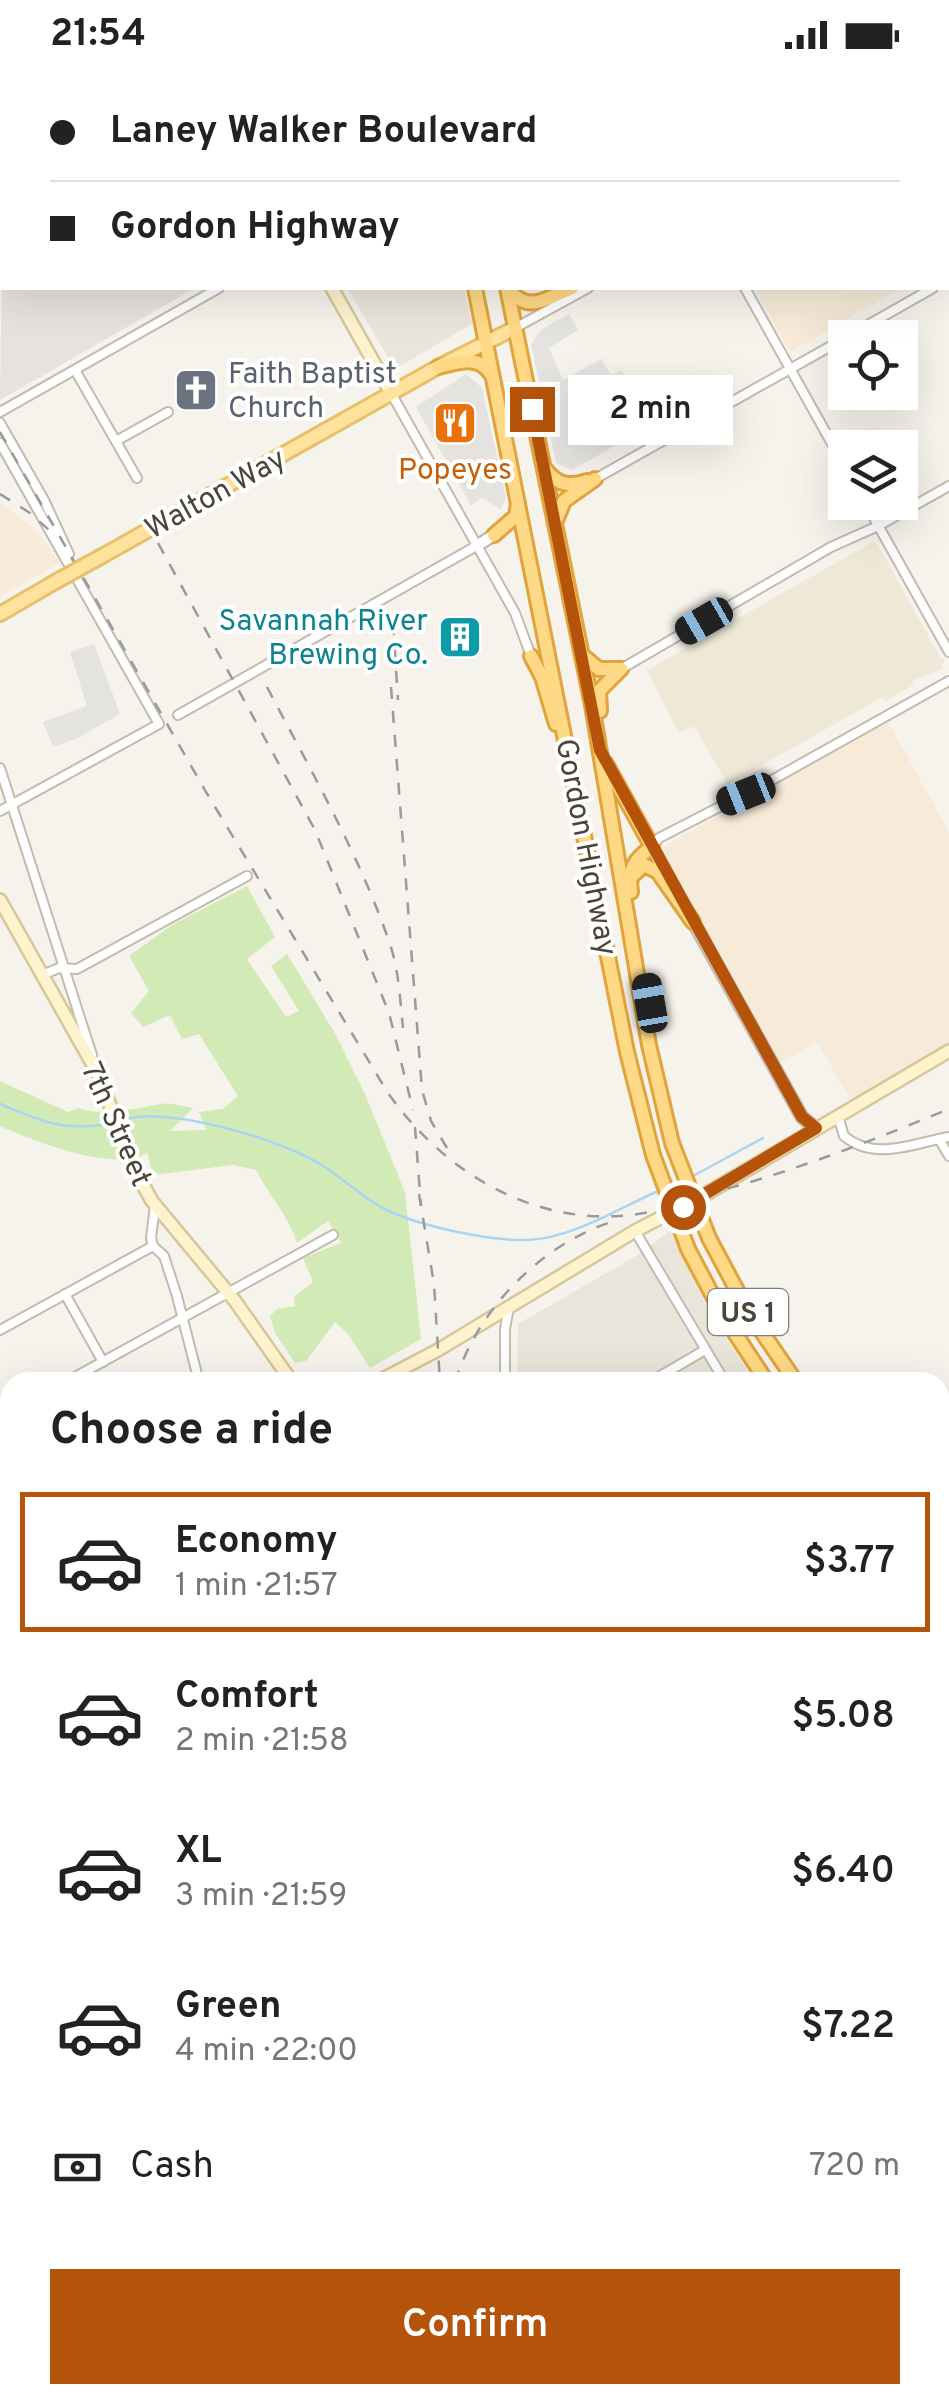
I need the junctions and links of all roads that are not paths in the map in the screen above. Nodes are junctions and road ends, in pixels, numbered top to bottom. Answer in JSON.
{"nodes":[{"id":1,"x":215,"y":290,"type":"edge"},
{"id":2,"x":333,"y":290,"type":"edge"},
{"id":3,"x":475,"y":290,"type":"edge"},
{"id":4,"x":507,"y":290,"type":"edge"},
{"id":5,"x":509,"y":290,"type":"edge"},
{"id":6,"x":567,"y":290,"type":"edge"},
{"id":7,"x":584,"y":290,"type":"edge"},
{"id":8,"x":747,"y":290,"type":"edge"},
{"id":9,"x":929,"y":290,"type":"edge"},
{"id":10,"x":877,"y":320,"type":"edge"},
{"id":11,"x":516,"y":328,"type":"junction"},
{"id":12,"x":486,"y":342,"type":"junction"},
{"id":13,"x":828,"y":348,"type":"edge"},
{"id":14,"x":438,"y":366,"type":"junction"},
{"id":15,"x":790,"y":369,"type":"junction"},
{"id":16,"x":75,"y":370,"type":"junction"},
{"id":17,"x":495,"y":386,"type":"junction"},
{"id":18,"x":391,"y":393,"type":"junction"},
{"id":19,"x":0,"y":412,"type":"edge"},
{"id":20,"x":168,"y":412,"type":"dead end"},
{"id":21,"x":0,"y":423,"type":"edge"},
{"id":22,"x":828,"y":437,"type":"edge"},
{"id":23,"x":116,"y":441,"type":"junction"},
{"id":24,"x":0,"y":443,"type":"edge"},
{"id":25,"x":544,"y":469,"type":"junction"},
{"id":26,"x":137,"y":478,"type":"dead end"},
{"id":27,"x":594,"y":479,"type":"junction"},
{"id":28,"x":949,"y":486,"type":"edge"},
{"id":29,"x":518,"y":497,"type":"junction"},
{"id":30,"x":875,"y":520,"type":"edge"},
{"id":31,"x":556,"y":526,"type":"junction"},
{"id":32,"x":878,"y":526,"type":"junction"},
{"id":33,"x":494,"y":535,"type":"junction"},
{"id":34,"x":478,"y":545,"type":"junction"},
{"id":35,"x":530,"y":559,"type":"junction"},
{"id":36,"x":92,"y":603,"type":"junction"},
{"id":37,"x":0,"y":614,"type":"edge"},
{"id":38,"x":949,"y":652,"type":"edge"},
{"id":39,"x":531,"y":656,"type":"joint"},
{"id":40,"x":582,"y":656,"type":"junction"},
{"id":41,"x":621,"y":669,"type":"junction"},
{"id":42,"x":949,"y":680,"type":"edge"},
{"id":43,"x":178,"y":714,"type":"dead end"},
{"id":44,"x":600,"y":750,"type":"junction"},
{"id":45,"x":607,"y":765,"type":"junction"},
{"id":46,"x":0,"y":768,"type":"edge"},
{"id":47,"x":575,"y":787,"type":"junction"},
{"id":48,"x":607,"y":798,"type":"junction"},
{"id":49,"x":12,"y":805,"type":"junction"},
{"id":50,"x":0,"y":811,"type":"edge"},
{"id":51,"x":652,"y":847,"type":"junction"},
{"id":52,"x":247,"y":876,"type":"dead end"},
{"id":53,"x":629,"y":881,"type":"junction"},
{"id":54,"x":0,"y":900,"type":"edge"},
{"id":55,"x":693,"y":922,"type":"junction"},
{"id":56,"x":66,"y":968,"type":"junction"},
{"id":57,"x":42,"y":976,"type":"junction"},
{"id":58,"x":949,"y":1050,"type":"edge"},
{"id":59,"x":97,"y":1072,"type":"junction"},
{"id":60,"x":663,"y":1107,"type":"junction"},
{"id":61,"x":838,"y":1114,"type":"junction"},
{"id":62,"x":816,"y":1128,"type":"junction"},
{"id":63,"x":949,"y":1137,"type":"edge"},
{"id":64,"x":938,"y":1139,"type":"junction"},
{"id":65,"x":949,"y":1156,"type":"edge"},
{"id":66,"x":155,"y":1206,"type":"junction"},
{"id":67,"x":635,"y":1232,"type":"junction"},
{"id":68,"x":332,"y":1235,"type":"dead end"},
{"id":69,"x":153,"y":1246,"type":"junction"},
{"id":70,"x":228,"y":1293,"type":"junction"},
{"id":71,"x":64,"y":1294,"type":"junction"},
{"id":72,"x":509,"y":1306,"type":"junction"},
{"id":73,"x":184,"y":1317,"type":"junction"},
{"id":74,"x":0,"y":1330,"type":"edge"},
{"id":75,"x":706,"y":1350,"type":"junction"},
{"id":76,"x":103,"y":1362,"type":"junction"},
{"id":77,"x":84,"y":1372,"type":"edge"},
{"id":78,"x":197,"y":1372,"type":"edge"},
{"id":79,"x":285,"y":1372,"type":"edge"},
{"id":80,"x":394,"y":1372,"type":"edge"},
{"id":81,"x":505,"y":1372,"type":"edge"},
{"id":82,"x":668,"y":1372,"type":"edge"},
{"id":83,"x":718,"y":1372,"type":"edge"},
{"id":84,"x":760,"y":1372,"type":"edge"},
{"id":85,"x":789,"y":1372,"type":"edge"}],
"edges":[{"from":1,"to":16,"type":"street"},
{"from":2,"to":18,"type":"main road"},
{"from":3,"to":12,"type":"highway","name":"Gordon Highway","number":"US 1"},
{"from":4,"to":11,"type":"highway","name":"Gordon Highway","number":"US 1"},
{"from":5,"to":6,"type":"highway"},
{"from":7,"to":11,"type":"street","name":"Walton Way"},
{"from":8,"to":15,"type":"street"},
{"from":9,"to":10,"type":"street"},
{"from":11,"to":12,"type":"main road","name":"Walton Way"},
{"from":11,"to":25,"type":"highway","name":"Gordon Highway","number":"US 1"},
{"from":12,"to":14,"type":"main road","name":"Walton Way"},
{"from":12,"to":17,"type":"highway","name":"Gordon Highway","number":"US 1"},
{"from":13,"to":15,"type":"street"},
{"from":14,"to":17,"type":"highway"},
{"from":14,"to":18,"type":"main road","name":"Walton Way"},
{"from":15,"to":22,"type":"street"},
{"from":15,"to":27,"type":"street"},
{"from":16,"to":19,"type":"street"},
{"from":16,"to":23,"type":"street"},
{"from":17,"to":29,"type":"highway","name":"Gordon Highway","number":"US 1"},
{"from":18,"to":34,"type":"street"},
{"from":18,"to":37,"type":"main road","name":"Walton Way","bridge":true},
{"from":20,"to":23,"type":"street"},
{"from":21,"to":36,"type":"street"},
{"from":23,"to":26,"type":"street"},
{"from":24,"to":36,"type":"street"},
{"from":25,"to":27,"type":"highway"},
{"from":25,"to":31,"type":"highway","name":"Gordon Highway","number":"US 1"},
{"from":27,"to":31,"type":"highway"},
{"from":28,"to":32,"type":"street"},
{"from":29,"to":33,"type":"highway"},
{"from":29,"to":35,"type":"highway","name":"Gordon Highway","number":"US 1"},
{"from":30,"to":32,"type":"street"},
{"from":31,"to":40,"type":"highway","name":"Gordon Highway","number":"US 1"},
{"from":32,"to":38,"type":"street"},
{"from":32,"to":41,"type":"street"},
{"from":33,"to":34,"type":"street"},
{"from":33,"to":35,"type":"highway"},
{"from":34,"to":39,"type":"street"},
{"from":34,"to":43,"type":"street"},
{"from":35,"to":47,"type":"highway","name":"Gordon Highway","number":"US 1"},
{"from":36,"to":49,"type":"street"},
{"from":39,"to":47,"type":"highway"},
{"from":40,"to":41,"type":"highway"},
{"from":40,"to":44,"type":"highway","name":"Gordon Highway","number":"US 1"},
{"from":41,"to":45,"type":"highway"},
{"from":42,"to":51,"type":"street"},
{"from":44,"to":45,"type":"highway"},
{"from":44,"to":48,"type":"highway","name":"Gordon Highway","number":"US 1"},
{"from":45,"to":48,"type":"highway"},
{"from":45,"to":51,"type":"highway"},
{"from":46,"to":49,"type":"street"},
{"from":47,"to":84,"type":"highway","name":"Gordon Highway","number":"US 1","bridge":true},
{"from":48,"to":60,"type":"highway","name":"Gordon Highway","number":"US 1"},
{"from":49,"to":50,"type":"street"},
{"from":49,"to":56,"type":"street"},
{"from":51,"to":53,"type":"highway"},
{"from":51,"to":55,"type":"street"},
{"from":52,"to":56,"type":"street"},
{"from":53,"to":55,"type":"highway"},
{"from":53,"to":60,"type":"highway"},
{"from":54,"to":57,"type":"main road","name":"7th Street"},
{"from":55,"to":62,"type":"street"},
{"from":56,"to":57,"type":"street"},
{"from":56,"to":59,"type":"street"},
{"from":57,"to":59,"type":"main road","name":"7th Street"},
{"from":58,"to":61,"type":"main road"},
{"from":59,"to":66,"type":"main road","name":"7th Street"},
{"from":60,"to":85,"type":"highway","name":"Gordon Highway","number":"US 1","bridge":true},
{"from":61,"to":62,"type":"main road"},
{"from":61,"to":64,"type":"street"},
{"from":62,"to":67,"type":"main road"},
{"from":63,"to":64,"type":"street"},
{"from":64,"to":65,"type":"street"},
{"from":66,"to":69,"type":"street"},
{"from":66,"to":70,"type":"main road","name":"7th Street"},
{"from":67,"to":72,"type":"main road"},
{"from":67,"to":75,"type":"street"},
{"from":68,"to":70,"type":"street"},
{"from":69,"to":71,"type":"street"},
{"from":69,"to":73,"type":"street"},
{"from":70,"to":73,"type":"street"},
{"from":70,"to":79,"type":"main road","name":"7th Street"},
{"from":71,"to":74,"type":"street"},
{"from":71,"to":76,"type":"street"},
{"from":72,"to":80,"type":"main road"},
{"from":72,"to":81,"type":"street"},
{"from":73,"to":76,"type":"street"},
{"from":73,"to":78,"type":"street"},
{"from":75,"to":82,"type":"street"},
{"from":75,"to":83,"type":"street"},
{"from":76,"to":77,"type":"street"}]}
